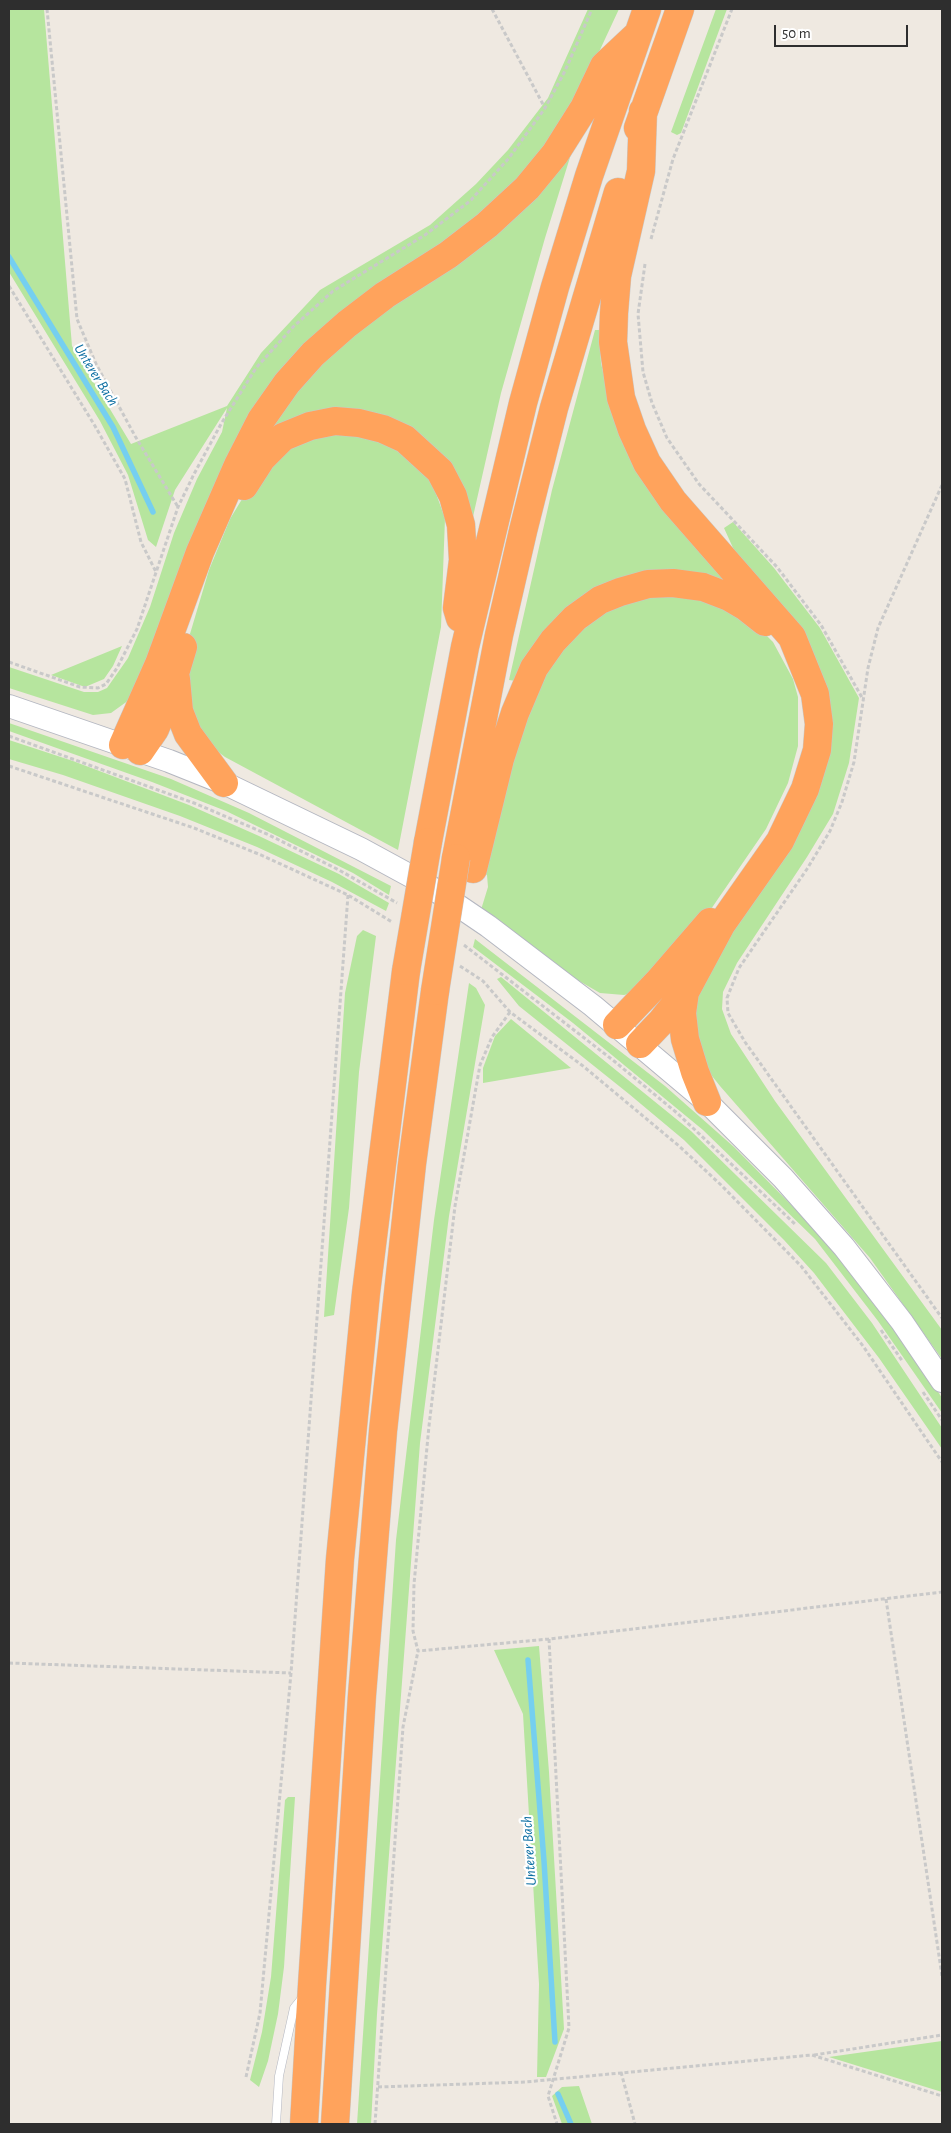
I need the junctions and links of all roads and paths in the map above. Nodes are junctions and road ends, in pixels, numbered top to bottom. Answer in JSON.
{"nodes":[{"id":1,"x":47,"y":9,"type":"edge"},
{"id":2,"x":492,"y":9,"type":"edge"},
{"id":3,"x":592,"y":9,"type":"edge"},
{"id":4,"x":647,"y":9,"type":"edge"},
{"id":5,"x":680,"y":9,"type":"edge"},
{"id":6,"x":732,"y":9,"type":"edge"},
{"id":7,"x":637,"y":35,"type":"junction"},
{"id":8,"x":545,"y":108,"type":"junction"},
{"id":9,"x":644,"y":111,"type":"junction"},
{"id":10,"x":648,"y":248,"type":"dead end"},
{"id":11,"x":645,"y":257,"type":"dead end"},
{"id":12,"x":9,"y":286,"type":"edge"},
{"id":13,"x":942,"y":484,"type":"edge"},
{"id":14,"x":178,"y":507,"type":"junction"},
{"id":15,"x":156,"y":573,"type":"junction"},
{"id":16,"x":465,"y":647,"type":"junction"},
{"id":17,"x":9,"y":662,"type":"edge"},
{"id":18,"x":176,"y":668,"type":"junction"},
{"id":19,"x":864,"y":702,"type":"junction"},
{"id":20,"x":9,"y":706,"type":"edge"},
{"id":21,"x":9,"y":736,"type":"edge"},
{"id":22,"x":132,"y":748,"type":"junction"},
{"id":23,"x":9,"y":766,"type":"edge"},
{"id":24,"x":224,"y":783,"type":"junction"},
{"id":25,"x":464,"y":864,"type":"junction"},
{"id":26,"x":388,"y":898,"type":"dead end"},
{"id":27,"x":474,"y":952,"type":"dead end"},
{"id":28,"x":483,"y":981,"type":"dead end"},
{"id":29,"x":684,"y":992,"type":"junction"},
{"id":30,"x":510,"y":1012,"type":"junction"},
{"id":31,"x":617,"y":1025,"type":"junction"},
{"id":32,"x":640,"y":1044,"type":"junction"},
{"id":33,"x":707,"y":1102,"type":"junction"},
{"id":34,"x":799,"y":1229,"type":"dead end"},
{"id":35,"x":942,"y":1318,"type":"edge"},
{"id":36,"x":877,"y":1325,"type":"dead end"},
{"id":37,"x":904,"y":1365,"type":"dead end"},
{"id":38,"x":942,"y":1381,"type":"edge"},
{"id":39,"x":921,"y":1389,"type":"dead end"},
{"id":40,"x":942,"y":1420,"type":"edge"},
{"id":41,"x":942,"y":1462,"type":"edge"},
{"id":42,"x":942,"y":1592,"type":"edge"},
{"id":43,"x":886,"y":1599,"type":"junction"},
{"id":44,"x":549,"y":1639,"type":"junction"},
{"id":45,"x":418,"y":1651,"type":"junction"},
{"id":46,"x":9,"y":1663,"type":"edge"},
{"id":47,"x":291,"y":1673,"type":"junction"},
{"id":48,"x":942,"y":1976,"type":"edge"},
{"id":49,"x":312,"y":1985,"type":"junction"},
{"id":50,"x":942,"y":2035,"type":"edge"},
{"id":51,"x":812,"y":2055,"type":"junction"},
{"id":52,"x":621,"y":2072,"type":"junction"},
{"id":53,"x":246,"y":2077,"type":"dead end"},
{"id":54,"x":555,"y":2078,"type":"junction"},
{"id":55,"x":378,"y":2087,"type":"junction"},
{"id":56,"x":942,"y":2096,"type":"edge"},
{"id":57,"x":276,"y":2124,"type":"edge"},
{"id":58,"x":304,"y":2124,"type":"edge"},
{"id":59,"x":335,"y":2124,"type":"edge"},
{"id":60,"x":375,"y":2124,"type":"edge"},
{"id":61,"x":557,"y":2124,"type":"edge"},
{"id":62,"x":635,"y":2124,"type":"edge"}],
"edges":[{"from":1,"to":14,"type":"path"},
{"from":2,"to":8,"type":"path"},
{"from":3,"to":8,"type":"path"},
{"from":4,"to":7,"type":"highway"},
{"from":5,"to":9,"type":"highway"},
{"from":6,"to":10,"type":"path"},
{"from":7,"to":16,"type":"highway"},
{"from":7,"to":22,"type":"highway"},
{"from":8,"to":14,"type":"path"},
{"from":9,"to":25,"type":"highway"},
{"from":9,"to":29,"type":"highway"},
{"from":11,"to":19,"type":"path"},
{"from":12,"to":15,"type":"path"},
{"from":13,"to":19,"type":"path"},
{"from":14,"to":15,"type":"path"},
{"from":15,"to":17,"type":"path"},
{"from":16,"to":18,"type":"highway"},
{"from":16,"to":49,"type":"highway","bridge":true},
{"from":18,"to":22,"type":"highway"},
{"from":18,"to":24,"type":"highway"},
{"from":19,"to":35,"type":"path"},
{"from":20,"to":22,"type":"main road"},
{"from":21,"to":26,"type":"path"},
{"from":22,"to":24,"type":"main road"},
{"from":23,"to":47,"type":"path"},
{"from":24,"to":31,"type":"main road"},
{"from":25,"to":31,"type":"highway"},
{"from":25,"to":59,"type":"highway","bridge":true},
{"from":27,"to":34,"type":"path"},
{"from":28,"to":30,"type":"path"},
{"from":29,"to":32,"type":"highway"},
{"from":29,"to":33,"type":"highway"},
{"from":30,"to":41,"type":"path"},
{"from":30,"to":45,"type":"path"},
{"from":31,"to":32,"type":"main road"},
{"from":32,"to":33,"type":"main road"},
{"from":33,"to":38,"type":"main road"},
{"from":36,"to":37,"type":"path"},
{"from":39,"to":40,"type":"path"},
{"from":42,"to":43,"type":"path"},
{"from":43,"to":44,"type":"path"},
{"from":43,"to":48,"type":"path"},
{"from":44,"to":45,"type":"path"},
{"from":44,"to":54,"type":"path"},
{"from":45,"to":55,"type":"path"},
{"from":46,"to":47,"type":"path"},
{"from":47,"to":53,"type":"path"},
{"from":49,"to":57,"type":"lane"},
{"from":49,"to":58,"type":"highway"},
{"from":50,"to":51,"type":"path"},
{"from":51,"to":52,"type":"path"},
{"from":51,"to":56,"type":"path"},
{"from":52,"to":54,"type":"path"},
{"from":52,"to":62,"type":"path"},
{"from":54,"to":55,"type":"path"},
{"from":54,"to":61,"type":"path"},
{"from":55,"to":60,"type":"path"}]}
